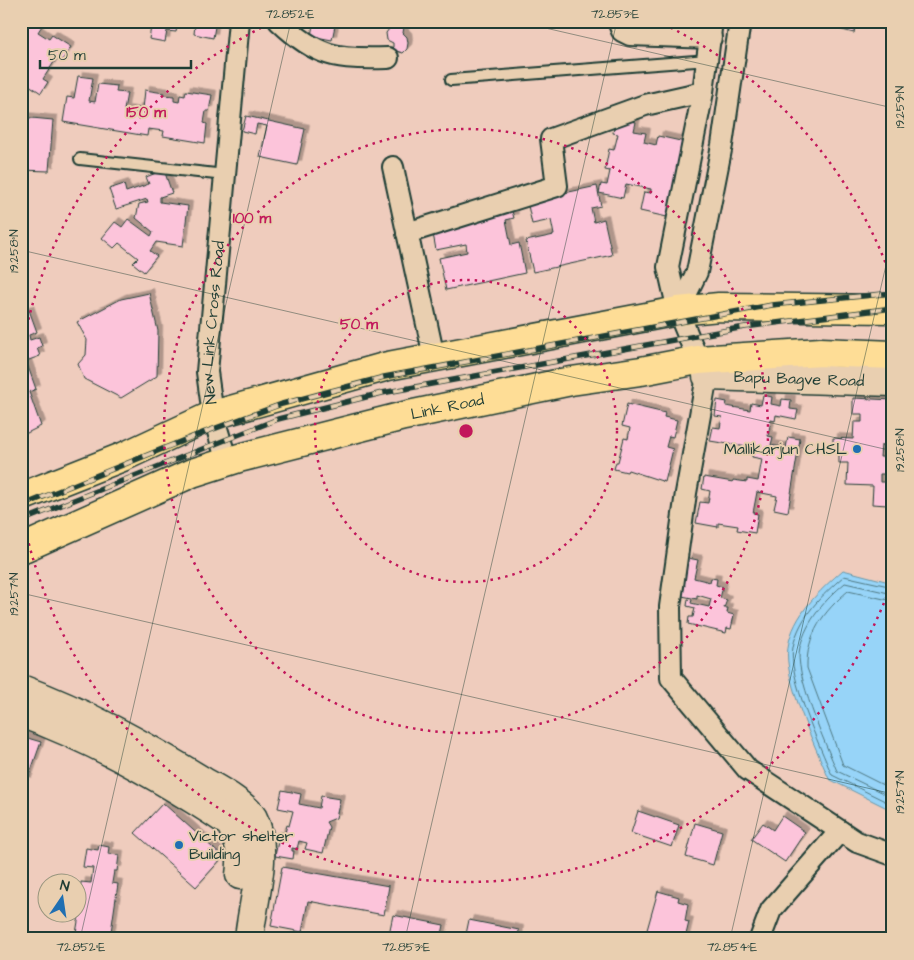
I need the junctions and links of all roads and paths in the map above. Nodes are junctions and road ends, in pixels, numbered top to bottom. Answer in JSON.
{"nodes":[{"id":1,"x":239,"y":21,"type":"edge"},
{"id":2,"x":279,"y":21,"type":"edge"},
{"id":3,"x":618,"y":21,"type":"edge"},
{"id":4,"x":740,"y":21,"type":"edge"},
{"id":5,"x":711,"y":30,"type":"edge"},
{"id":6,"x":388,"y":58,"type":"dead end"},
{"id":7,"x":708,"y":60,"type":"junction"},
{"id":8,"x":451,"y":80,"type":"dead end"},
{"id":9,"x":703,"y":92,"type":"junction"},
{"id":10,"x":80,"y":159,"type":"dead end"},
{"id":11,"x":393,"y":167,"type":"dead end"},
{"id":12,"x":225,"y":175,"type":"junction"},
{"id":13,"x":408,"y":233,"type":"junction"},
{"id":14,"x":893,"y":302,"type":"edge"},
{"id":15,"x":719,"y":307,"type":"junction"},
{"id":16,"x":893,"y":308,"type":"edge"},
{"id":17,"x":678,"y":311,"type":"junction"},
{"id":18,"x":893,"y":355,"type":"edge"},
{"id":19,"x":434,"y":357,"type":"junction"},
{"id":20,"x":702,"y":368,"type":"junction"},
{"id":21,"x":893,"y":382,"type":"edge"},
{"id":22,"x":213,"y":415,"type":"junction"},
{"id":23,"x":227,"y":462,"type":"junction"},
{"id":24,"x":21,"y":497,"type":"edge"},
{"id":25,"x":21,"y":549,"type":"edge"},
{"id":26,"x":21,"y":689,"type":"edge"},
{"id":27,"x":21,"y":713,"type":"edge"},
{"id":28,"x":840,"y":830,"type":"junction"},
{"id":29,"x":893,"y":855,"type":"edge"},
{"id":30,"x":232,"y":939,"type":"edge"},
{"id":31,"x":250,"y":939,"type":"edge"},
{"id":32,"x":760,"y":939,"type":"edge"}],
"edges":[{"from":1,"to":12,"type":"street","name":"New Link Cross Road"},
{"from":2,"to":6,"type":"street"},
{"from":3,"to":5,"type":"street"},
{"from":4,"to":17,"type":"street"},
{"from":5,"to":7,"type":"street"},
{"from":7,"to":8,"type":"lane"},
{"from":7,"to":9,"type":"street"},
{"from":9,"to":13,"type":"street"},
{"from":9,"to":17,"type":"street"},
{"from":10,"to":12,"type":"lane"},
{"from":11,"to":13,"type":"street"},
{"from":12,"to":22,"type":"street","name":"New Link Cross Road"},
{"from":13,"to":19,"type":"street"},
{"from":14,"to":15,"type":"main road"},
{"from":15,"to":16,"type":"main road"},
{"from":15,"to":17,"type":"main road"},
{"from":17,"to":19,"type":"main road"},
{"from":17,"to":20,"type":"street"},
{"from":18,"to":20,"type":"main road","name":"Link Road"},
{"from":19,"to":22,"type":"main road"},
{"from":20,"to":21,"type":"main road","name":"Bapu Bagve Road"},
{"from":20,"to":23,"type":"main road","name":"Link Road"},
{"from":20,"to":28,"type":"street"},
{"from":22,"to":23,"type":"street","name":"New Link Cross Road"},
{"from":22,"to":24,"type":"main road"},
{"from":23,"to":25,"type":"main road","name":"Link Road"},
{"from":26,"to":31,"type":"main road"},
{"from":27,"to":30,"type":"main road"},
{"from":28,"to":29,"type":"street"},
{"from":28,"to":32,"type":"street"}]}
